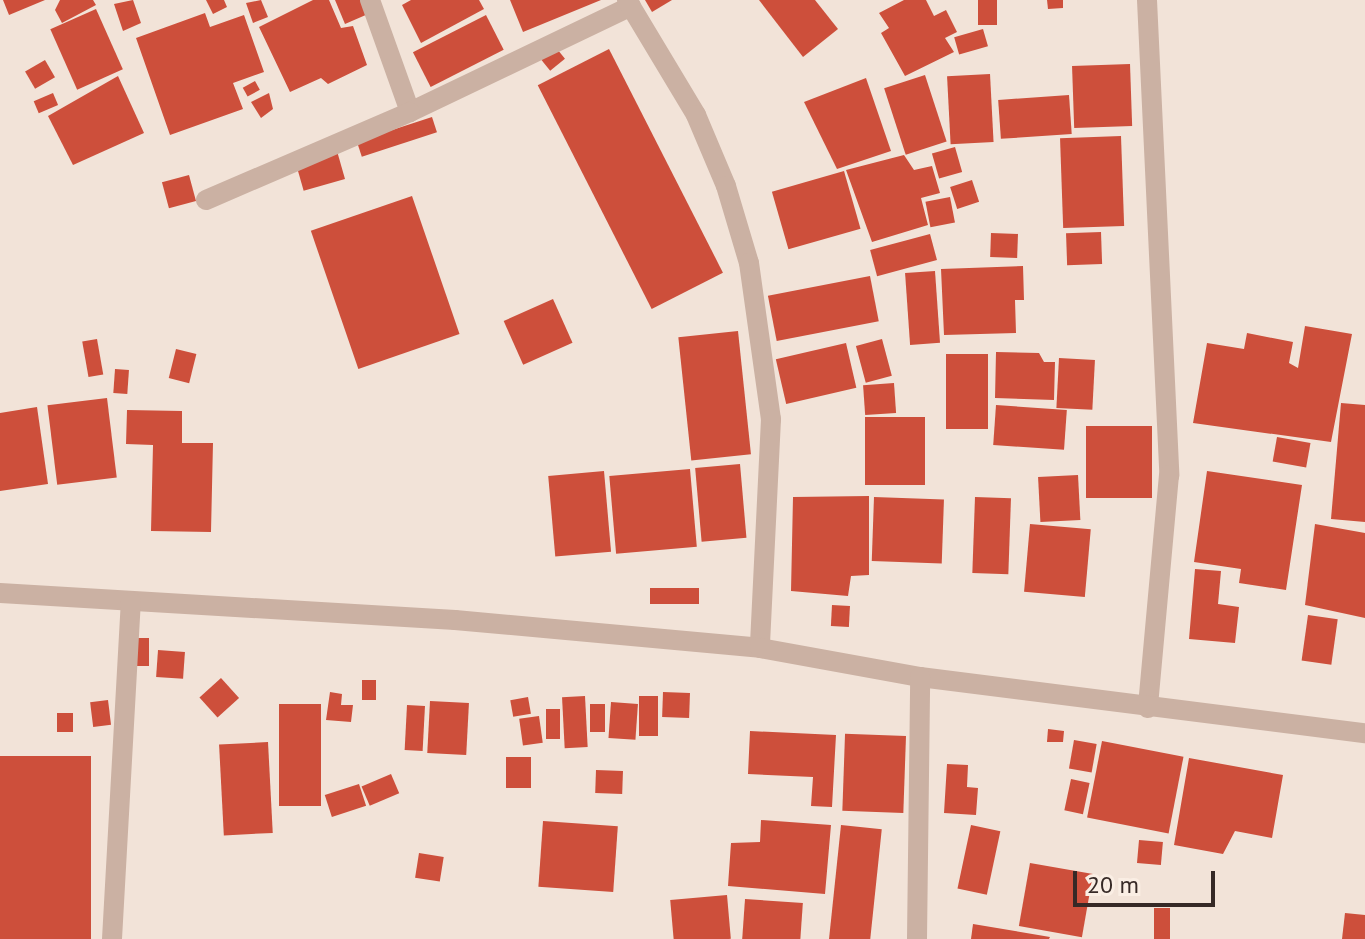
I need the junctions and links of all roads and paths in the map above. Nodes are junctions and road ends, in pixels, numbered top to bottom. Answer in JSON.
{"nodes":[{"id":1,"x":370,"y":0,"type":"edge"},
{"id":2,"x":1147,"y":0,"type":"edge"},
{"id":3,"x":629,"y":3,"type":"edge"},
{"id":4,"x":410,"y":112,"type":"junction"},
{"id":5,"x":206,"y":200,"type":"dead end"},
{"id":6,"x":0,"y":593,"type":"edge"},
{"id":7,"x":131,"y":602,"type":"junction"},
{"id":8,"x":760,"y":648,"type":"junction"},
{"id":9,"x":920,"y":677,"type":"junction"},
{"id":10,"x":1148,"y":708,"type":"junction"},
{"id":11,"x":1365,"y":733,"type":"edge"},
{"id":12,"x":112,"y":939,"type":"edge"},
{"id":13,"x":917,"y":939,"type":"edge"}],
"edges":[{"from":1,"to":4,"type":"street"},
{"from":2,"to":10,"type":"street"},
{"from":3,"to":4,"type":"street"},
{"from":3,"to":8,"type":"street"},
{"from":4,"to":5,"type":"street"},
{"from":6,"to":7,"type":"street"},
{"from":7,"to":8,"type":"street"},
{"from":7,"to":12,"type":"street"},
{"from":8,"to":9,"type":"street"},
{"from":9,"to":10,"type":"street"},
{"from":9,"to":13,"type":"street"},
{"from":10,"to":11,"type":"street"}]}
